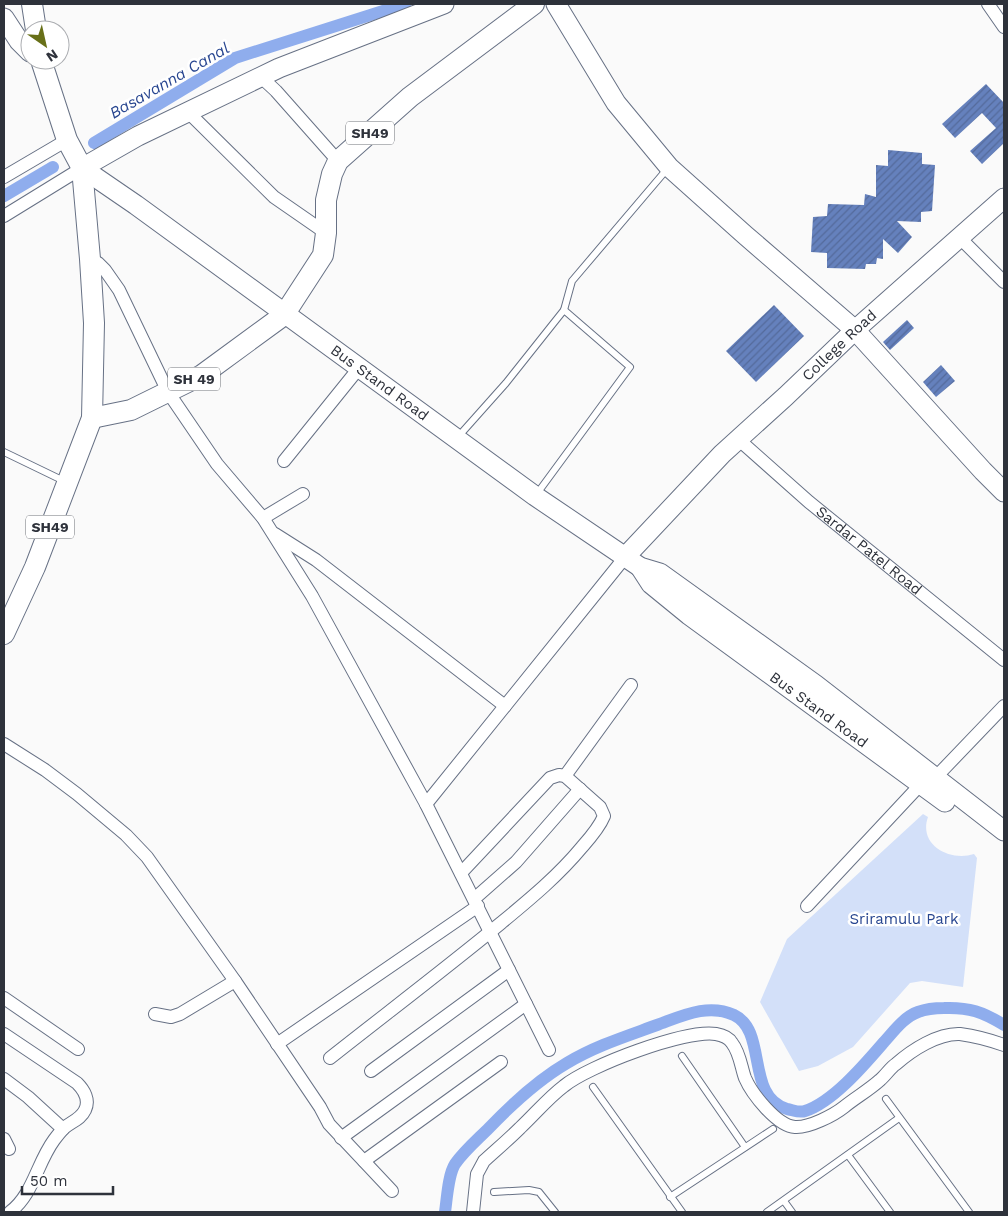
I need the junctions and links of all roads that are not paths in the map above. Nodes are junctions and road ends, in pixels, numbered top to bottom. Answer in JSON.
{"nodes":[{"id":1,"x":32,"y":4,"type":"edge"},
{"id":2,"x":444,"y":4,"type":"edge"},
{"id":3,"x":534,"y":4,"type":"edge"},
{"id":4,"x":556,"y":4,"type":"edge"},
{"id":5,"x":988,"y":4,"type":"edge"},
{"id":6,"x":34,"y":20,"type":"edge"},
{"id":7,"x":6,"y":27,"type":"edge"},
{"id":8,"x":1004,"y":27,"type":"edge"},
{"id":9,"x":20,"y":42,"type":"edge"},
{"id":10,"x":41,"y":70,"type":"edge"},
{"id":11,"x":261,"y":77,"type":"junction"},
{"id":12,"x":188,"y":112,"type":"junction"},
{"id":13,"x":67,"y":140,"type":"junction"},
{"id":14,"x":338,"y":162,"type":"junction"},
{"id":15,"x":669,"y":167,"type":"junction"},
{"id":16,"x":82,"y":168,"type":"junction"},
{"id":17,"x":4,"y":176,"type":"edge"},
{"id":18,"x":1004,"y":198,"type":"edge"},
{"id":19,"x":4,"y":216,"type":"edge"},
{"id":20,"x":326,"y":233,"type":"junction"},
{"id":21,"x":959,"y":237,"type":"junction"},
{"id":22,"x":90,"y":259,"type":"junction"},
{"id":23,"x":1004,"y":282,"type":"edge"},
{"id":24,"x":564,"y":310,"type":"junction"},
{"id":25,"x":284,"y":315,"type":"junction"},
{"id":26,"x":856,"y":330,"type":"junction"},
{"id":27,"x":359,"y":368,"type":"junction"},
{"id":28,"x":168,"y":392,"type":"junction"},
{"id":29,"x":92,"y":418,"type":"junction"},
{"id":30,"x":456,"y":439,"type":"junction"},
{"id":31,"x":738,"y":439,"type":"junction"},
{"id":32,"x":4,"y":452,"type":"edge"},
{"id":33,"x":284,"y":461,"type":"dead end"},
{"id":34,"x":68,"y":483,"type":"junction"},
{"id":35,"x":1004,"y":492,"type":"edge"},
{"id":36,"x":303,"y":494,"type":"dead end"},
{"id":37,"x":535,"y":496,"type":"junction"},
{"id":38,"x":263,"y":518,"type":"junction"},
{"id":39,"x":271,"y":531,"type":"junction"},
{"id":40,"x":316,"y":560,"type":"junction"},
{"id":41,"x":633,"y":562,"type":"junction"},
{"id":42,"x":294,"y":569,"type":"junction"},
{"id":43,"x":4,"y":634,"type":"edge"},
{"id":44,"x":1004,"y":660,"type":"edge"},
{"id":45,"x":631,"y":685,"type":"dead end"},
{"id":46,"x":505,"y":706,"type":"junction"},
{"id":47,"x":1004,"y":706,"type":"edge"},
{"id":48,"x":4,"y":744,"type":"edge"},
{"id":49,"x":565,"y":776,"type":"junction"},
{"id":50,"x":928,"y":781,"type":"junction"},
{"id":51,"x":580,"y":789,"type":"junction"},
{"id":52,"x":426,"y":804,"type":"junction"},
{"id":53,"x":1004,"y":831,"type":"edge"},
{"id":54,"x":1004,"y":846,"type":"edge"},
{"id":55,"x":462,"y":873,"type":"junction"},
{"id":56,"x":476,"y":903,"type":"junction"},
{"id":57,"x":808,"y":906,"type":"dead end"},
{"id":58,"x":490,"y":931,"type":"junction"},
{"id":59,"x":509,"y":970,"type":"junction"},
{"id":60,"x":236,"y":981,"type":"junction"},
{"id":61,"x":4,"y":998,"type":"edge"},
{"id":62,"x":526,"y":1004,"type":"junction"},
{"id":63,"x":155,"y":1014,"type":"dead end"},
{"id":64,"x":4,"y":1034,"type":"edge"},
{"id":65,"x":277,"y":1044,"type":"junction"},
{"id":66,"x":1004,"y":1045,"type":"edge"},
{"id":67,"x":78,"y":1049,"type":"dead end"},
{"id":68,"x":549,"y":1050,"type":"dead end"},
{"id":69,"x":682,"y":1056,"type":"dead end"},
{"id":70,"x":330,"y":1058,"type":"dead end"},
{"id":71,"x":502,"y":1062,"type":"dead end"},
{"id":72,"x":371,"y":1071,"type":"dead end"},
{"id":73,"x":4,"y":1079,"type":"edge"},
{"id":74,"x":593,"y":1087,"type":"dead end"},
{"id":75,"x":886,"y":1099,"type":"dead end"},
{"id":76,"x":899,"y":1118,"type":"junction"},
{"id":77,"x":63,"y":1129,"type":"junction"},
{"id":78,"x":772,"y":1129,"type":"dead end"},
{"id":79,"x":341,"y":1138,"type":"junction"},
{"id":80,"x":746,"y":1147,"type":"junction"},
{"id":81,"x":848,"y":1155,"type":"junction"},
{"id":82,"x":364,"y":1161,"type":"junction"},
{"id":83,"x":392,"y":1191,"type":"dead end"},
{"id":84,"x":494,"y":1192,"type":"dead end"},
{"id":85,"x":670,"y":1197,"type":"junction"},
{"id":86,"x":784,"y":1201,"type":"junction"},
{"id":87,"x":10,"y":1212,"type":"edge"},
{"id":88,"x":473,"y":1212,"type":"edge"},
{"id":89,"x":555,"y":1212,"type":"edge"},
{"id":90,"x":682,"y":1212,"type":"edge"},
{"id":91,"x":767,"y":1212,"type":"edge"},
{"id":92,"x":792,"y":1212,"type":"edge"},
{"id":93,"x":890,"y":1212,"type":"edge"},
{"id":94,"x":969,"y":1212,"type":"edge"}],
"edges":[{"from":1,"to":6,"type":"main road"},
{"from":2,"to":11,"type":"main road"},
{"from":3,"to":14,"type":"main road","number":"SH49"},
{"from":4,"to":15,"type":"main road"},
{"from":5,"to":8,"type":"street"},
{"from":7,"to":9,"type":"main road"},
{"from":10,"to":13,"type":"main road"},
{"from":11,"to":12,"type":"main road"},
{"from":11,"to":14,"type":"street"},
{"from":12,"to":16,"type":"main road"},
{"from":12,"to":20,"type":"street"},
{"from":13,"to":16,"type":"main road"},
{"from":13,"to":17,"type":"street"},
{"from":14,"to":20,"type":"main road","number":"SH49"},
{"from":15,"to":24,"type":"lane"},
{"from":15,"to":26,"type":"main road"},
{"from":16,"to":19,"type":"street"},
{"from":16,"to":22,"type":"main road"},
{"from":16,"to":25,"type":"main road","name":"Bus Stand Road"},
{"from":18,"to":21,"type":"main road","name":"College Road"},
{"from":20,"to":25,"type":"main road","number":"SH49"},
{"from":21,"to":23,"type":"street"},
{"from":21,"to":26,"type":"main road","name":"College Road"},
{"from":22,"to":28,"type":"street"},
{"from":22,"to":29,"type":"main road"},
{"from":24,"to":30,"type":"lane"},
{"from":24,"to":37,"type":"lane"},
{"from":25,"to":27,"type":"main road","name":"Bus Stand Road"},
{"from":25,"to":28,"type":"main road","number":"SH 49"},
{"from":26,"to":31,"type":"main road","name":"College Road"},
{"from":26,"to":35,"type":"main road"},
{"from":27,"to":30,"type":"main road","name":"Bus Stand Road"},
{"from":27,"to":33,"type":"street"},
{"from":28,"to":29,"type":"main road","number":"SH 49"},
{"from":28,"to":38,"type":"street"},
{"from":29,"to":34,"type":"main road","number":"SH49"},
{"from":30,"to":37,"type":"main road","name":"Bus Stand Road"},
{"from":31,"to":41,"type":"main road","name":"College Road"},
{"from":31,"to":44,"type":"street","name":"Sardar Patel Road"},
{"from":32,"to":34,"type":"lane"},
{"from":34,"to":43,"type":"main road","number":"SH49"},
{"from":36,"to":38,"type":"street"},
{"from":37,"to":41,"type":"main road","name":"Bus Stand Road"},
{"from":38,"to":39,"type":"street"},
{"from":39,"to":40,"type":"street"},
{"from":39,"to":42,"type":"street"},
{"from":40,"to":42,"type":"street"},
{"from":40,"to":46,"type":"street"},
{"from":41,"to":46,"type":"street"},
{"from":41,"to":50,"type":"main road","name":"Bus Stand Road"},
{"from":42,"to":52,"type":"street"},
{"from":45,"to":49,"type":"street"},
{"from":46,"to":52,"type":"street"},
{"from":47,"to":50,"type":"street"},
{"from":48,"to":60,"type":"street"},
{"from":49,"to":51,"type":"street"},
{"from":49,"to":55,"type":"street"},
{"from":50,"to":53,"type":"main road","name":"Bus Stand Road"},
{"from":50,"to":54,"type":"main road","name":"Bus Stand Road"},
{"from":50,"to":57,"type":"street"},
{"from":51,"to":56,"type":"street"},
{"from":51,"to":58,"type":"street"},
{"from":52,"to":55,"type":"street"},
{"from":55,"to":56,"type":"street"},
{"from":56,"to":58,"type":"street"},
{"from":56,"to":65,"type":"street"},
{"from":58,"to":59,"type":"street"},
{"from":58,"to":70,"type":"street"},
{"from":59,"to":62,"type":"street"},
{"from":59,"to":72,"type":"street"},
{"from":60,"to":63,"type":"street"},
{"from":60,"to":65,"type":"street"},
{"from":61,"to":67,"type":"street"},
{"from":62,"to":68,"type":"street"},
{"from":62,"to":79,"type":"street"},
{"from":64,"to":77,"type":"street"},
{"from":65,"to":79,"type":"street"},
{"from":66,"to":88,"type":"street"},
{"from":69,"to":80,"type":"lane"},
{"from":71,"to":82,"type":"street"},
{"from":73,"to":77,"type":"street"},
{"from":74,"to":85,"type":"lane"},
{"from":75,"to":76,"type":"lane"},
{"from":76,"to":81,"type":"lane"},
{"from":76,"to":94,"type":"lane"},
{"from":77,"to":87,"type":"street"},
{"from":78,"to":80,"type":"lane"},
{"from":79,"to":82,"type":"street"},
{"from":80,"to":85,"type":"lane"},
{"from":81,"to":86,"type":"lane"},
{"from":81,"to":93,"type":"lane"},
{"from":82,"to":83,"type":"street"},
{"from":84,"to":89,"type":"lane"},
{"from":85,"to":90,"type":"lane"},
{"from":86,"to":91,"type":"lane"},
{"from":86,"to":92,"type":"lane"}]}
